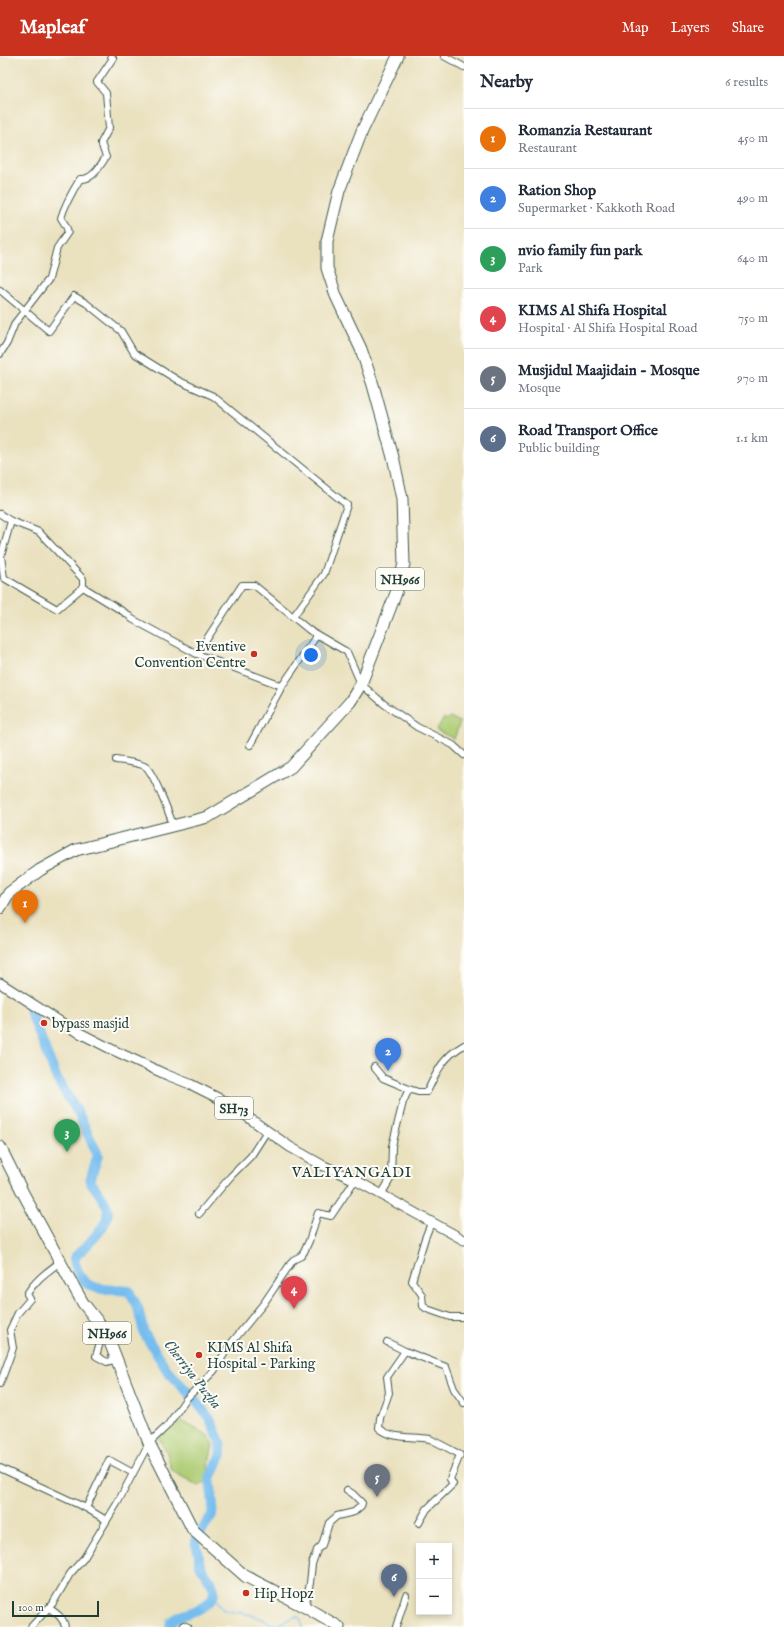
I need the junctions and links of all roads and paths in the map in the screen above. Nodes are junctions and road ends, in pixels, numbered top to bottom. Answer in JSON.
{"nodes":[{"id":1,"x":111,"y":56,"type":"edge"},
{"id":2,"x":398,"y":56,"type":"edge"},
{"id":3,"x":444,"y":56,"type":"edge"},
{"id":4,"x":464,"y":67,"type":"edge"},
{"id":5,"x":0,"y":290,"type":"edge"},
{"id":6,"x":24,"y":310,"type":"junction"},
{"id":7,"x":0,"y":354,"type":"edge"},
{"id":8,"x":0,"y":514,"type":"edge"},
{"id":9,"x":11,"y":521,"type":"junction"},
{"id":10,"x":83,"y":587,"type":"junction"},
{"id":11,"x":293,"y":617,"type":"junction"},
{"id":12,"x":317,"y":635,"type":"junction"},
{"id":13,"x":197,"y":654,"type":"junction"},
{"id":14,"x":361,"y":684,"type":"junction"},
{"id":15,"x":282,"y":686,"type":"junction"},
{"id":16,"x":250,"y":745,"type":"dead end"},
{"id":17,"x":464,"y":755,"type":"edge"},
{"id":18,"x":116,"y":760,"type":"dead end"},
{"id":19,"x":173,"y":825,"type":"junction"},
{"id":20,"x":0,"y":908,"type":"edge"},
{"id":21,"x":0,"y":983,"type":"edge"},
{"id":22,"x":464,"y":1046,"type":"edge"},
{"id":23,"x":374,"y":1067,"type":"dead end"},
{"id":24,"x":408,"y":1089,"type":"junction"},
{"id":25,"x":267,"y":1131,"type":"junction"},
{"id":26,"x":0,"y":1147,"type":"edge"},
{"id":27,"x":355,"y":1180,"type":"junction"},
{"id":28,"x":381,"y":1195,"type":"junction"},
{"id":29,"x":200,"y":1214,"type":"dead end"},
{"id":30,"x":431,"y":1223,"type":"junction"},
{"id":31,"x":464,"y":1240,"type":"edge"},
{"id":32,"x":60,"y":1262,"type":"junction"},
{"id":33,"x":464,"y":1317,"type":"edge"},
{"id":34,"x":104,"y":1329,"type":"junction"},
{"id":35,"x":388,"y":1342,"type":"dead end"},
{"id":36,"x":405,"y":1351,"type":"junction"},
{"id":37,"x":118,"y":1359,"type":"junction"},
{"id":38,"x":0,"y":1384,"type":"edge"},
{"id":39,"x":464,"y":1403,"type":"edge"},
{"id":40,"x":149,"y":1443,"type":"junction"},
{"id":41,"x":0,"y":1468,"type":"edge"},
{"id":42,"x":133,"y":1473,"type":"junction"},
{"id":43,"x":347,"y":1490,"type":"dead end"},
{"id":44,"x":86,"y":1508,"type":"junction"},
{"id":45,"x":106,"y":1520,"type":"junction"},
{"id":46,"x":419,"y":1523,"type":"dead end"},
{"id":47,"x":406,"y":1594,"type":"dead end"},
{"id":48,"x":305,"y":1607,"type":"junction"},
{"id":49,"x":49,"y":1608,"type":"junction"},
{"id":50,"x":31,"y":1627,"type":"edge"},
{"id":51,"x":65,"y":1627,"type":"edge"},
{"id":52,"x":183,"y":1627,"type":"edge"},
{"id":53,"x":188,"y":1627,"type":"edge"},
{"id":54,"x":339,"y":1627,"type":"edge"},
{"id":55,"x":396,"y":1627,"type":"edge"}],
"edges":[{"from":1,"to":6,"type":"street"},
{"from":2,"to":14,"type":"highway","number":"NH966"},
{"from":3,"to":4,"type":"street"},
{"from":5,"to":6,"type":"street"},
{"from":6,"to":7,"type":"street"},
{"from":6,"to":11,"type":"street"},
{"from":8,"to":9,"type":"street"},
{"from":9,"to":10,"type":"street"},
{"from":9,"to":10,"type":"street"},
{"from":10,"to":13,"type":"street"},
{"from":11,"to":12,"type":"street"},
{"from":11,"to":13,"type":"street"},
{"from":12,"to":14,"type":"street"},
{"from":12,"to":15,"type":"street"},
{"from":13,"to":15,"type":"street"},
{"from":14,"to":17,"type":"street"},
{"from":14,"to":19,"type":"highway","number":"NH966"},
{"from":15,"to":16,"type":"street"},
{"from":18,"to":19,"type":"street"},
{"from":19,"to":20,"type":"highway","number":"NH966"},
{"from":21,"to":25,"type":"main road","number":"SH73"},
{"from":22,"to":24,"type":"street"},
{"from":23,"to":24,"type":"street"},
{"from":24,"to":28,"type":"street"},
{"from":25,"to":27,"type":"main road","number":"SH73"},
{"from":25,"to":29,"type":"street"},
{"from":26,"to":32,"type":"highway","number":"NH966"},
{"from":27,"to":28,"type":"main road","number":"SH73"},
{"from":27,"to":40,"type":"street"},
{"from":28,"to":30,"type":"main road","number":"SH73"},
{"from":30,"to":31,"type":"main road","number":"SH73"},
{"from":30,"to":33,"type":"street"},
{"from":32,"to":34,"type":"highway","number":"NH966"},
{"from":32,"to":38,"type":"street"},
{"from":34,"to":37,"type":"highway","number":"NH966"},
{"from":34,"to":37,"type":"street"},
{"from":35,"to":36,"type":"street"},
{"from":36,"to":39,"type":"street"},
{"from":36,"to":46,"type":"street"},
{"from":37,"to":40,"type":"highway","number":"NH966"},
{"from":40,"to":42,"type":"street"},
{"from":40,"to":48,"type":"highway","number":"NH966"},
{"from":41,"to":44,"type":"street"},
{"from":42,"to":44,"type":"street"},
{"from":42,"to":45,"type":"street"},
{"from":43,"to":48,"type":"street"},
{"from":44,"to":45,"type":"street"},
{"from":45,"to":49,"type":"street"},
{"from":47,"to":55,"type":"street"},
{"from":48,"to":54,"type":"highway","number":"NH966"},
{"from":49,"to":50,"type":"street"},
{"from":49,"to":51,"type":"street"},
{"from":52,"to":53,"type":"street"}]}
